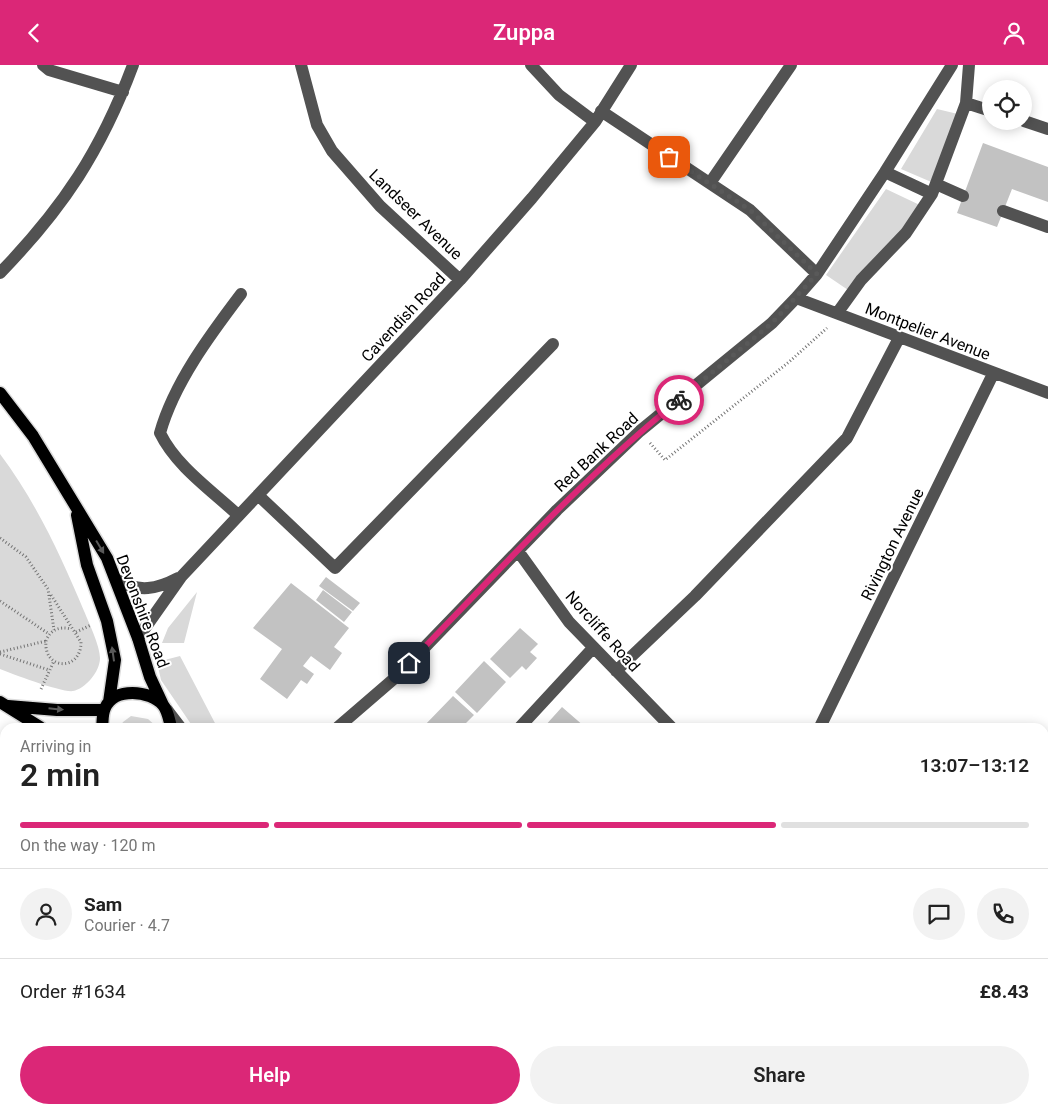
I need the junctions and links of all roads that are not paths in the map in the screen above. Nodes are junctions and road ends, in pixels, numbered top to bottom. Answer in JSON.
{"nodes":[{"id":1,"x":43,"y":65,"type":"edge"},
{"id":2,"x":133,"y":65,"type":"edge"},
{"id":3,"x":301,"y":65,"type":"edge"},
{"id":4,"x":531,"y":65,"type":"edge"},
{"id":5,"x":630,"y":65,"type":"edge"},
{"id":6,"x":791,"y":65,"type":"edge"},
{"id":7,"x":952,"y":65,"type":"edge"},
{"id":8,"x":969,"y":65,"type":"edge"},
{"id":9,"x":123,"y":92,"type":"junction"},
{"id":10,"x":966,"y":103,"type":"junction"},
{"id":11,"x":982,"y":108,"type":"edge"},
{"id":12,"x":598,"y":116,"type":"junction"},
{"id":13,"x":1032,"y":124,"type":"edge"},
{"id":14,"x":1048,"y":129,"type":"edge"},
{"id":15,"x":885,"y":172,"type":"junction"},
{"id":16,"x":710,"y":183,"type":"junction"},
{"id":17,"x":934,"y":189,"type":"junction"},
{"id":18,"x":963,"y":196,"type":"dead end"},
{"id":19,"x":1003,"y":211,"type":"dead end"},
{"id":20,"x":1048,"y":227,"type":"edge"},
{"id":21,"x":0,"y":273,"type":"edge"},
{"id":22,"x":817,"y":274,"type":"junction"},
{"id":23,"x":460,"y":279,"type":"junction"},
{"id":24,"x":241,"y":294,"type":"dead end"},
{"id":25,"x":796,"y":298,"type":"junction"},
{"id":26,"x":840,"y":313,"type":"junction"},
{"id":27,"x":899,"y":338,"type":"junction"},
{"id":28,"x":553,"y":344,"type":"dead end"},
{"id":29,"x":993,"y":374,"type":"junction"},
{"id":30,"x":0,"y":393,"type":"edge"},
{"id":31,"x":1048,"y":393,"type":"edge"},
{"id":32,"x":258,"y":495,"type":"junction"},
{"id":33,"x":75,"y":505,"type":"junction"},
{"id":34,"x":238,"y":515,"type":"junction"},
{"id":35,"x":518,"y":551,"type":"junction"},
{"id":36,"x":180,"y":577,"type":"junction"},
{"id":37,"x":117,"y":580,"type":"junction"},
{"id":38,"x":138,"y":638,"type":"junction"},
{"id":39,"x":593,"y":648,"type":"junction"},
{"id":40,"x":616,"y":671,"type":"junction"},
{"id":41,"x":4,"y":704,"type":"edge"},
{"id":42,"x":106,"y":706,"type":"junction"},
{"id":43,"x":165,"y":707,"type":"junction"},
{"id":44,"x":362,"y":708,"type":"junction"},
{"id":45,"x":34,"y":723,"type":"edge"},
{"id":46,"x":103,"y":723,"type":"edge"},
{"id":47,"x":170,"y":723,"type":"edge"},
{"id":48,"x":177,"y":723,"type":"edge"},
{"id":49,"x":343,"y":723,"type":"edge"},
{"id":50,"x":352,"y":723,"type":"edge"},
{"id":51,"x":524,"y":723,"type":"edge"},
{"id":52,"x":667,"y":723,"type":"edge"},
{"id":53,"x":822,"y":723,"type":"edge"}],
"edges":[{"from":1,"to":9,"type":"street"},
{"from":2,"to":9,"type":"street"},
{"from":3,"to":23,"type":"street","name":"Landseer Avenue"},
{"from":4,"to":12,"type":"street"},
{"from":5,"to":12,"type":"street","name":"Cavendish Road"},
{"from":6,"to":16,"type":"street"},
{"from":7,"to":15,"type":"street","name":"Red Bank Road"},
{"from":8,"to":10,"type":"street"},
{"from":9,"to":21,"type":"street"},
{"from":10,"to":11,"type":"street"},
{"from":10,"to":17,"type":"street"},
{"from":12,"to":16,"type":"street"},
{"from":12,"to":23,"type":"street","name":"Cavendish Road"},
{"from":13,"to":14,"type":"street"},
{"from":15,"to":17,"type":"street"},
{"from":15,"to":22,"type":"street","name":"Red Bank Road"},
{"from":16,"to":22,"type":"street"},
{"from":17,"to":18,"type":"street"},
{"from":17,"to":26,"type":"street"},
{"from":19,"to":20,"type":"street"},
{"from":22,"to":25,"type":"street","name":"Red Bank Road"},
{"from":23,"to":32,"type":"street","name":"Cavendish Road"},
{"from":24,"to":34,"type":"street"},
{"from":25,"to":26,"type":"street","name":"Montpelier Avenue"},
{"from":25,"to":35,"type":"street","name":"Red Bank Road"},
{"from":26,"to":27,"type":"street","name":"Montpelier Avenue"},
{"from":27,"to":29,"type":"street","name":"Montpelier Avenue"},
{"from":27,"to":40,"type":"street"},
{"from":28,"to":32,"type":"street"},
{"from":29,"to":31,"type":"street","name":"Montpelier Avenue"},
{"from":29,"to":53,"type":"street","name":"Rivington Avenue"},
{"from":30,"to":33,"type":"main road","name":"Devonshire Road"},
{"from":32,"to":34,"type":"street","name":"Cavendish Road"},
{"from":33,"to":37,"type":"main road","name":"Devonshire Road","one_way":true},
{"from":42,"to":33,"type":"main road","name":"Devonshire Road","one_way":true},
{"from":34,"to":36,"type":"street","name":"Cavendish Road"},
{"from":35,"to":39,"type":"street","name":"Norcliffe Road"},
{"from":35,"to":44,"type":"street","name":"Red Bank Road"},
{"from":36,"to":37,"type":"street","name":"Cavendish Road"},
{"from":36,"to":38,"type":"street","name":"Cavendish Road"},
{"from":37,"to":38,"type":"main road","name":"Devonshire Road"},
{"from":38,"to":43,"type":"main road","name":"Devonshire Road"},
{"from":39,"to":40,"type":"street","name":"Norcliffe Road"},
{"from":39,"to":51,"type":"street"},
{"from":40,"to":52,"type":"street","name":"Norcliffe Road"},
{"from":41,"to":42,"type":"main road","one_way":true},
{"from":41,"to":45,"type":"main road"},
{"from":42,"to":43,"type":"main road"},
{"from":42,"to":46,"type":"main road","name":"Devonshire Road"},
{"from":43,"to":47,"type":"main road","name":"Devonshire Road"},
{"from":43,"to":48,"type":"street"},
{"from":44,"to":49,"type":"street","name":"Red Bank Road"},
{"from":44,"to":50,"type":"street","name":"Red Bank Road"}]}
